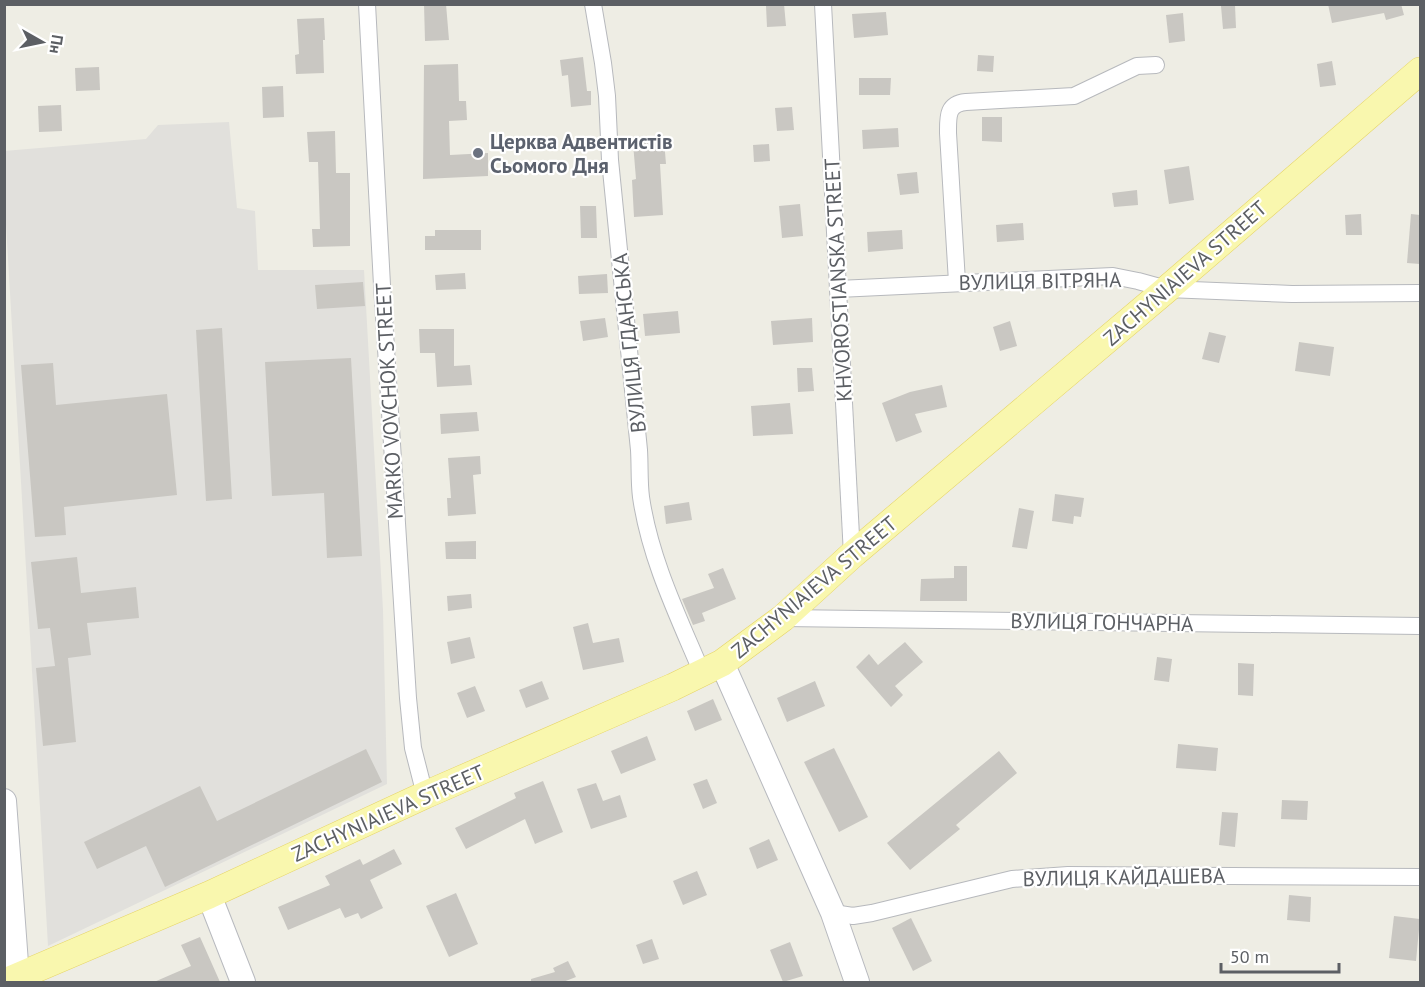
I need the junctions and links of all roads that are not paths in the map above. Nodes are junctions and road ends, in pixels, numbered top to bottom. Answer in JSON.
{"nodes":[{"id":1,"x":367,"y":4,"type":"edge"},
{"id":2,"x":593,"y":4,"type":"edge"},
{"id":3,"x":824,"y":4,"type":"edge"},
{"id":4,"x":1156,"y":65,"type":"dead end"},
{"id":5,"x":1420,"y":70,"type":"edge"},
{"id":6,"x":957,"y":282,"type":"junction"},
{"id":7,"x":838,"y":289,"type":"junction"},
{"id":8,"x":1167,"y":289,"type":"junction"},
{"id":9,"x":1420,"y":293,"type":"edge"},
{"id":10,"x":852,"y":555,"type":"junction"},
{"id":11,"x":783,"y":618,"type":"junction"},
{"id":12,"x":1420,"y":626,"type":"edge"},
{"id":13,"x":712,"y":668,"type":"junction"},
{"id":14,"x":425,"y":795,"type":"junction"},
{"id":15,"x":4,"y":801,"type":"edge"},
{"id":16,"x":1420,"y":877,"type":"edge"},
{"id":17,"x":209,"y":895,"type":"junction"},
{"id":18,"x":833,"y":913,"type":"junction"},
{"id":19,"x":11,"y":980,"type":"edge"},
{"id":20,"x":243,"y":982,"type":"edge"},
{"id":21,"x":857,"y":982,"type":"edge"}],
"edges":[{"from":1,"to":14,"type":"street","name":"MARKO VOVCHOK STREET"},
{"from":2,"to":13,"type":"street","name":"ВУЛИЦЯ ГДАНСЬКА"},
{"from":3,"to":7,"type":"street","name":"KHVOROSTIANSKA STREET"},
{"from":4,"to":6,"type":"street"},
{"from":5,"to":8,"type":"main road","name":"ZACHYNIAIEVA STREET"},
{"from":6,"to":7,"type":"street","name":"ВУЛИЦЯ ВІТРЯНА"},
{"from":6,"to":8,"type":"street","name":"ВУЛИЦЯ ВІТРЯНА"},
{"from":7,"to":10,"type":"street","name":"KHVOROSTIANSKA STREET"},
{"from":8,"to":9,"type":"street","name":"ВУЛИЦЯ ВІТРЯНА"},
{"from":8,"to":10,"type":"main road","name":"ZACHYNIAIEVA STREET"},
{"from":10,"to":11,"type":"main road","name":"ZACHYNIAIEVA STREET"},
{"from":11,"to":12,"type":"street","name":"ВУЛИЦЯ ГОНЧАРНА"},
{"from":11,"to":13,"type":"main road","name":"ZACHYNIAIEVA STREET"},
{"from":13,"to":14,"type":"main road","name":"ZACHYNIAIEVA STREET"},
{"from":13,"to":18,"type":"street"},
{"from":14,"to":17,"type":"main road","name":"ZACHYNIAIEVA STREET"},
{"from":15,"to":19,"type":"street"},
{"from":16,"to":18,"type":"street","name":"ВУЛИЦЯ КАЙДАШЕВА"},
{"from":17,"to":19,"type":"main road","name":"ZACHYNIAIEVA STREET"},
{"from":17,"to":20,"type":"street"},
{"from":18,"to":21,"type":"street"}]}
